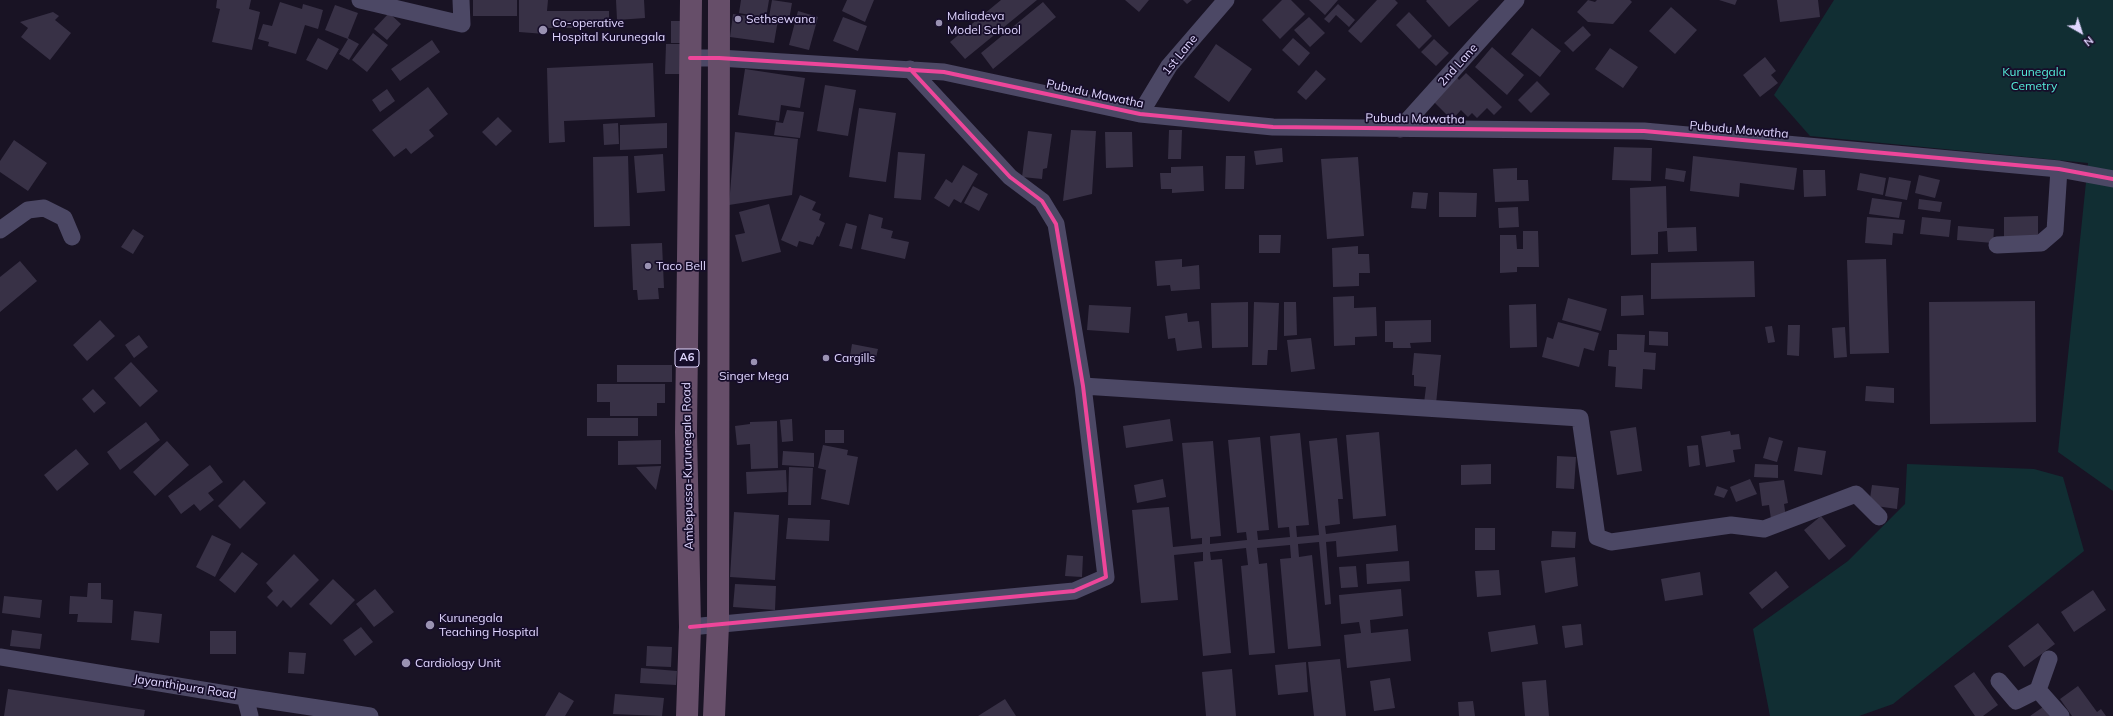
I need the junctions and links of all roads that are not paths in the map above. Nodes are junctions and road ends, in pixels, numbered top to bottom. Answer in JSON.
{"nodes":[{"id":1,"x":360,"y":0,"type":"edge"},
{"id":2,"x":461,"y":0,"type":"edge"},
{"id":3,"x":690,"y":0,"type":"edge"},
{"id":4,"x":719,"y":0,"type":"edge"},
{"id":5,"x":1226,"y":0,"type":"edge"},
{"id":6,"x":1516,"y":0,"type":"edge"},
{"id":7,"x":690,"y":58,"type":"junction"},
{"id":8,"x":719,"y":58,"type":"junction"},
{"id":9,"x":910,"y":69,"type":"junction"},
{"id":10,"x":1140,"y":114,"type":"junction"},
{"id":11,"x":1400,"y":130,"type":"junction"},
{"id":12,"x":2059,"y":169,"type":"junction"},
{"id":13,"x":2113,"y":179,"type":"edge"},
{"id":14,"x":0,"y":230,"type":"edge"},
{"id":15,"x":72,"y":237,"type":"dead end"},
{"id":16,"x":1997,"y":245,"type":"dead end"},
{"id":17,"x":1083,"y":386,"type":"junction"},
{"id":18,"x":1879,"y":517,"type":"dead end"},
{"id":19,"x":718,"y":625,"type":"junction"},
{"id":20,"x":690,"y":627,"type":"junction"},
{"id":21,"x":0,"y":657,"type":"edge"},
{"id":22,"x":2049,"y":659,"type":"dead end"},
{"id":23,"x":1999,"y":680,"type":"dead end"},
{"id":24,"x":2038,"y":690,"type":"junction"},
{"id":25,"x":245,"y":697,"type":"junction"},
{"id":26,"x":250,"y":716,"type":"edge"},
{"id":27,"x":370,"y":716,"type":"edge"},
{"id":28,"x":687,"y":716,"type":"edge"},
{"id":29,"x":714,"y":716,"type":"edge"},
{"id":30,"x":2061,"y":716,"type":"edge"}],
"edges":[{"from":1,"to":2,"type":"street"},
{"from":3,"to":7,"type":"highway","name":"Ambepussa-Kurunegala Road","number":"A6"},
{"from":4,"to":8,"type":"highway"},
{"from":5,"to":10,"type":"street","name":"1st Lane"},
{"from":6,"to":11,"type":"street","name":"2nd Lane"},
{"from":7,"to":8,"type":"street","name":"Pubudu Mawatha"},
{"from":7,"to":20,"type":"highway","name":"Ambepussa-Kurunegala Road","number":"A6"},
{"from":8,"to":9,"type":"street","name":"Pubudu Mawatha"},
{"from":8,"to":19,"type":"highway"},
{"from":9,"to":10,"type":"street","name":"Pubudu Mawatha"},
{"from":9,"to":17,"type":"street"},
{"from":10,"to":11,"type":"street","name":"Pubudu Mawatha"},
{"from":11,"to":12,"type":"street","name":"Pubudu Mawatha"},
{"from":12,"to":13,"type":"street","name":"Pubudu Mawatha"},
{"from":12,"to":16,"type":"street"},
{"from":14,"to":15,"type":"street"},
{"from":17,"to":18,"type":"street"},
{"from":17,"to":19,"type":"street"},
{"from":19,"to":20,"type":"street"},
{"from":19,"to":29,"type":"highway"},
{"from":20,"to":28,"type":"highway","name":"Ambepussa-Kurunegala Road","number":"A6"},
{"from":21,"to":25,"type":"street","name":"Jayanthipura Road"},
{"from":22,"to":24,"type":"street"},
{"from":23,"to":24,"type":"street"},
{"from":24,"to":30,"type":"street"},
{"from":25,"to":26,"type":"street"},
{"from":25,"to":27,"type":"street","name":"Jayanthipura Road"}]}
